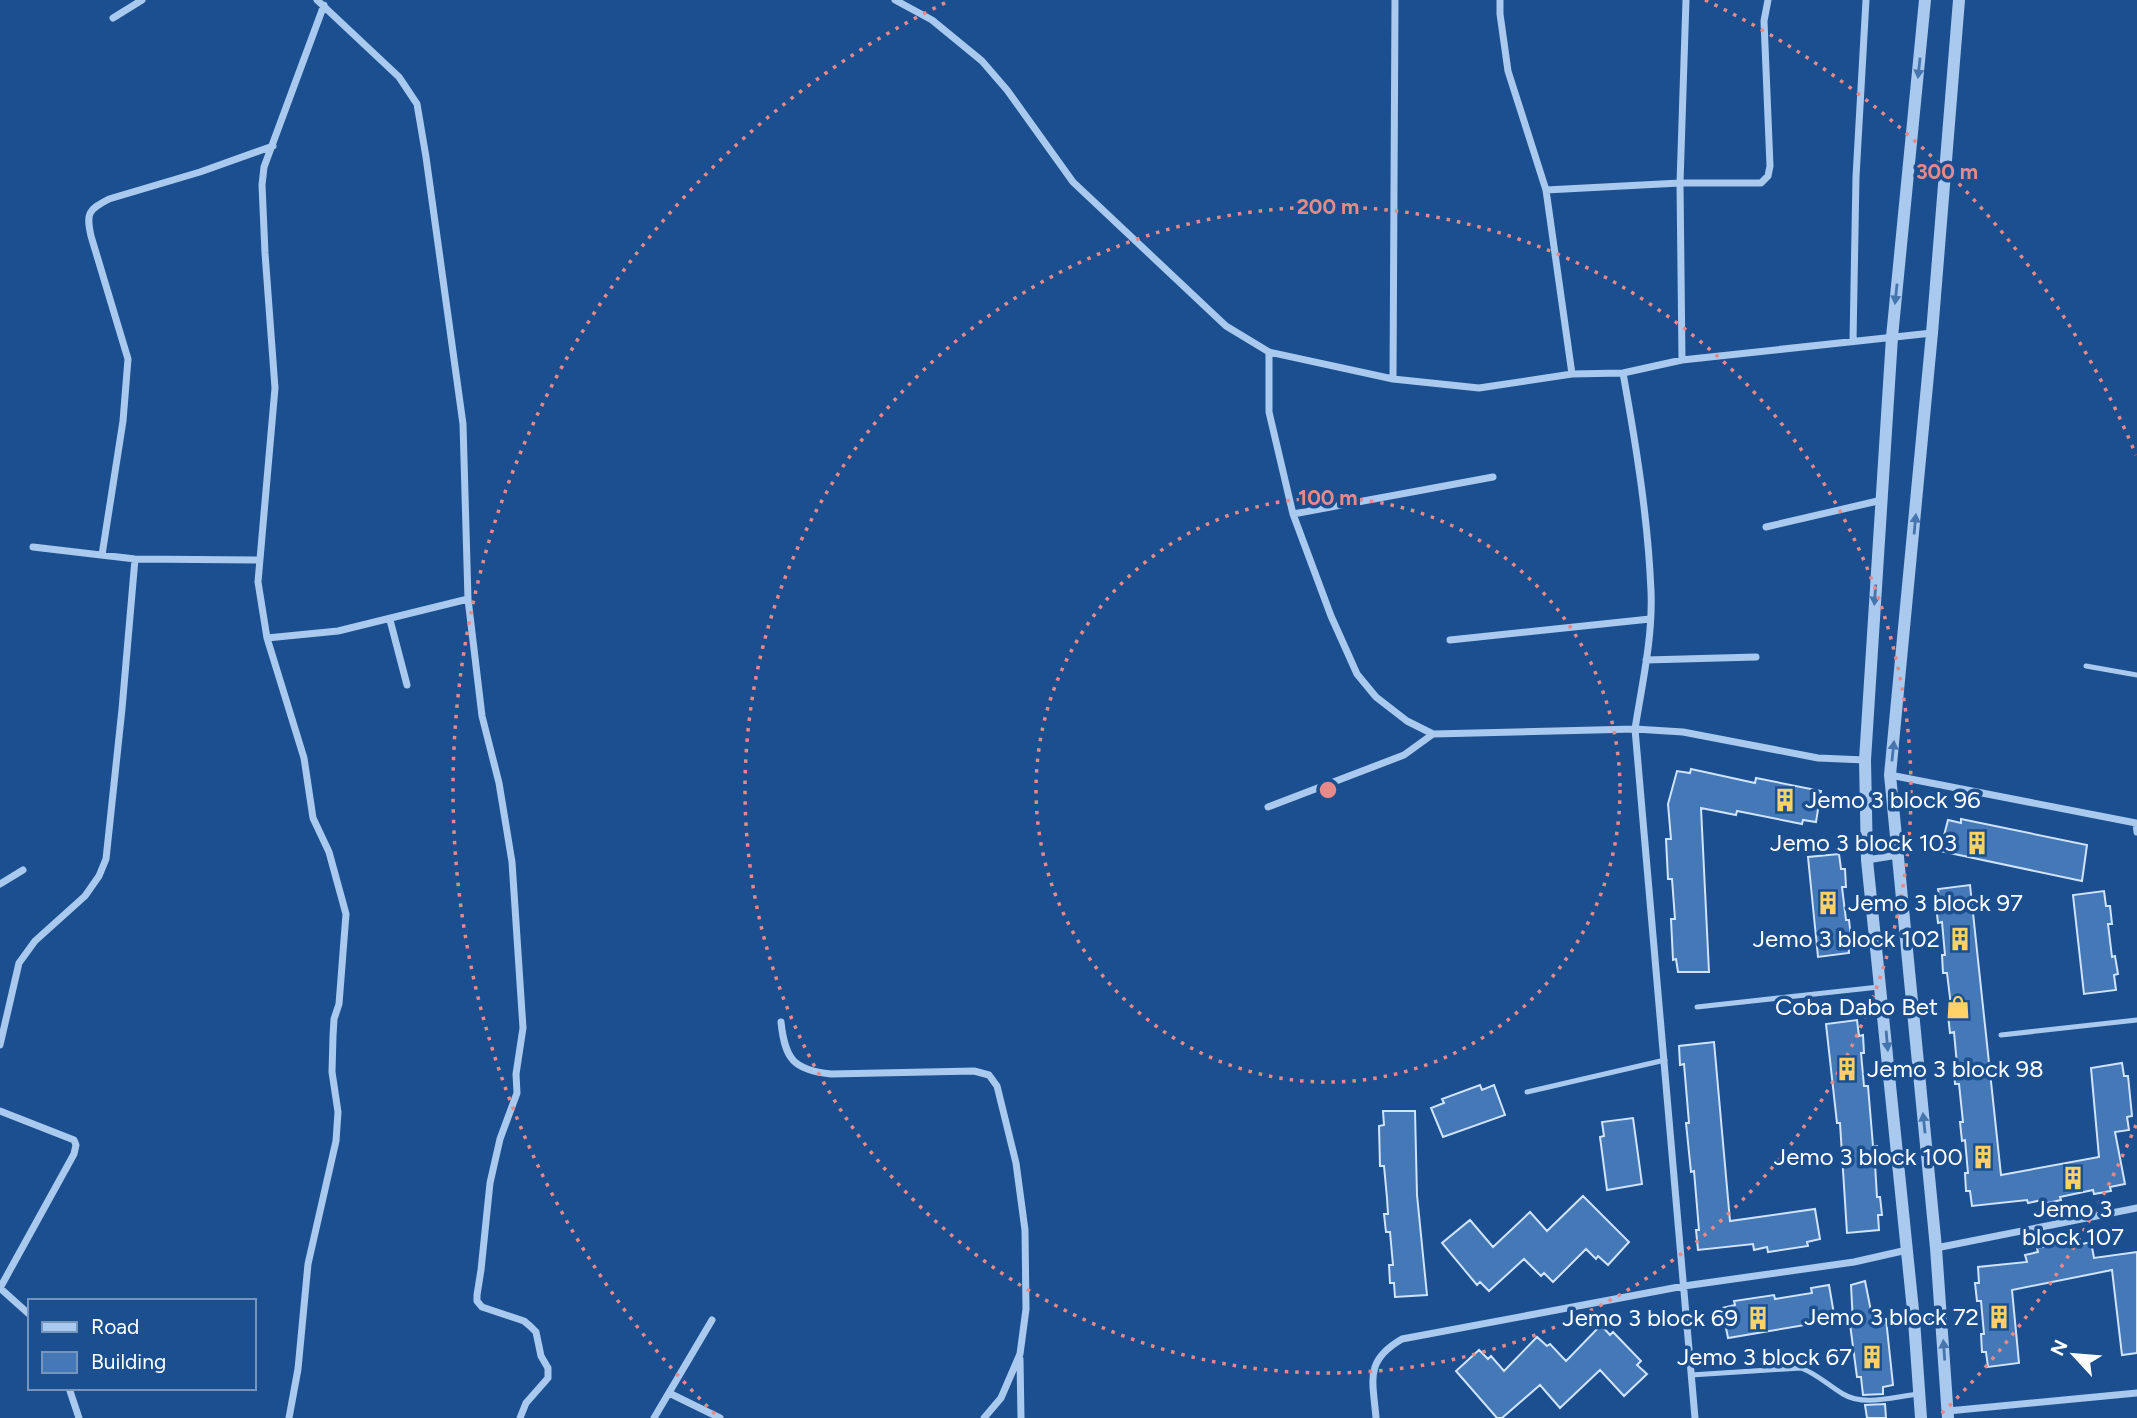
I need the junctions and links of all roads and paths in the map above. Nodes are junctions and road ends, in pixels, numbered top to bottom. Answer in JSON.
{"nodes":[{"id":1,"x":142,"y":0,"type":"edge"},
{"id":2,"x":895,"y":0,"type":"edge"},
{"id":3,"x":1395,"y":0,"type":"edge"},
{"id":4,"x":1500,"y":0,"type":"edge"},
{"id":5,"x":1685,"y":0,"type":"edge"},
{"id":6,"x":1768,"y":0,"type":"edge"},
{"id":7,"x":1866,"y":0,"type":"edge"},
{"id":8,"x":1925,"y":0,"type":"edge"},
{"id":9,"x":1959,"y":0,"type":"edge"},
{"id":10,"x":321,"y":2,"type":"edge"},
{"id":11,"x":113,"y":18,"type":"dead end"},
{"id":12,"x":273,"y":146,"type":"junction"},
{"id":13,"x":1680,"y":183,"type":"junction"},
{"id":14,"x":1546,"y":190,"type":"junction"},
{"id":15,"x":1932,"y":333,"type":"junction"},
{"id":16,"x":1892,"y":337,"type":"junction"},
{"id":17,"x":1853,"y":341,"type":"junction"},
{"id":18,"x":1269,"y":352,"type":"junction"},
{"id":19,"x":1682,"y":360,"type":"junction"},
{"id":20,"x":1623,"y":373,"type":"junction"},
{"id":21,"x":1572,"y":374,"type":"junction"},
{"id":22,"x":1393,"y":379,"type":"junction"},
{"id":23,"x":1493,"y":477,"type":"dead end"},
{"id":24,"x":1882,"y":500,"type":"junction"},
{"id":25,"x":1293,"y":514,"type":"junction"},
{"id":26,"x":1766,"y":527,"type":"dead end"},
{"id":27,"x":33,"y":547,"type":"dead end"},
{"id":28,"x":102,"y":555,"type":"junction"},
{"id":29,"x":135,"y":559,"type":"junction"},
{"id":30,"x":260,"y":560,"type":"junction"},
{"id":31,"x":468,"y":599,"type":"junction"},
{"id":32,"x":1650,"y":619,"type":"junction"},
{"id":33,"x":390,"y":620,"type":"junction"},
{"id":34,"x":267,"y":638,"type":"junction"},
{"id":35,"x":1450,"y":640,"type":"dead end"},
{"id":36,"x":1756,"y":657,"type":"dead end"},
{"id":37,"x":1646,"y":660,"type":"junction"},
{"id":38,"x":2086,"y":666,"type":"dead end"},
{"id":39,"x":2137,"y":676,"type":"edge"},
{"id":40,"x":407,"y":685,"type":"dead end"},
{"id":41,"x":1635,"y":729,"type":"junction"},
{"id":42,"x":1433,"y":734,"type":"junction"},
{"id":43,"x":1865,"y":760,"type":"junction"},
{"id":44,"x":1890,"y":775,"type":"junction"},
{"id":45,"x":1268,"y":807,"type":"dead end"},
{"id":46,"x":2137,"y":823,"type":"edge"},
{"id":47,"x":2137,"y":832,"type":"edge"},
{"id":48,"x":1898,"y":855,"type":"junction"},
{"id":49,"x":1867,"y":860,"type":"junction"},
{"id":50,"x":23,"y":870,"type":"dead end"},
{"id":51,"x":0,"y":884,"type":"edge"},
{"id":52,"x":1882,"y":987,"type":"junction"},
{"id":53,"x":1697,"y":1007,"type":"dead end"},
{"id":54,"x":2137,"y":1020,"type":"edge"},
{"id":55,"x":781,"y":1022,"type":"dead end"},
{"id":56,"x":2001,"y":1035,"type":"dead end"},
{"id":57,"x":0,"y":1045,"type":"edge"},
{"id":58,"x":1665,"y":1060,"type":"junction"},
{"id":59,"x":1527,"y":1092,"type":"dead end"},
{"id":60,"x":0,"y":1111,"type":"edge"},
{"id":61,"x":2137,"y":1208,"type":"edge"},
{"id":62,"x":1936,"y":1248,"type":"junction"},
{"id":63,"x":1907,"y":1250,"type":"junction"},
{"id":64,"x":3,"y":1272,"type":"edge"},
{"id":65,"x":1685,"y":1286,"type":"junction"},
{"id":66,"x":0,"y":1288,"type":"edge"},
{"id":67,"x":28,"y":1313,"type":"edge"},
{"id":68,"x":1942,"y":1316,"type":"junction"},
{"id":69,"x":712,"y":1320,"type":"dead end"},
{"id":70,"x":1914,"y":1320,"type":"junction"},
{"id":71,"x":1020,"y":1354,"type":"junction"},
{"id":72,"x":1691,"y":1376,"type":"junction"},
{"id":73,"x":70,"y":1390,"type":"edge"},
{"id":74,"x":669,"y":1393,"type":"junction"},
{"id":75,"x":2137,"y":1393,"type":"edge"},
{"id":76,"x":1919,"y":1394,"type":"junction"},
{"id":77,"x":1948,"y":1415,"type":"edge"},
{"id":78,"x":79,"y":1418,"type":"edge"},
{"id":79,"x":289,"y":1418,"type":"edge"},
{"id":80,"x":520,"y":1418,"type":"edge"},
{"id":81,"x":654,"y":1418,"type":"edge"},
{"id":82,"x":720,"y":1418,"type":"edge"},
{"id":83,"x":984,"y":1418,"type":"edge"},
{"id":84,"x":1021,"y":1418,"type":"edge"},
{"id":85,"x":1376,"y":1418,"type":"edge"},
{"id":86,"x":1695,"y":1418,"type":"edge"},
{"id":87,"x":1921,"y":1418,"type":"edge"}],
"edges":[{"from":1,"to":11,"type":"street"},
{"from":2,"to":18,"type":"street"},
{"from":3,"to":22,"type":"street"},
{"from":4,"to":14,"type":"street"},
{"from":5,"to":13,"type":"street"},
{"from":6,"to":13,"type":"street"},
{"from":7,"to":17,"type":"street"},
{"from":8,"to":16,"type":"street","one_way":true},
{"from":9,"to":15,"type":"street"},
{"from":10,"to":12,"type":"street"},
{"from":10,"to":31,"type":"street"},
{"from":12,"to":28,"type":"street"},
{"from":12,"to":30,"type":"street"},
{"from":13,"to":14,"type":"street"},
{"from":13,"to":19,"type":"street"},
{"from":14,"to":21,"type":"street"},
{"from":15,"to":16,"type":"street"},
{"from":44,"to":15,"type":"street","one_way":true},
{"from":16,"to":17,"type":"street"},
{"from":16,"to":24,"type":"street"},
{"from":17,"to":19,"type":"street"},
{"from":18,"to":22,"type":"street"},
{"from":18,"to":25,"type":"street"},
{"from":19,"to":20,"type":"street"},
{"from":20,"to":21,"type":"street"},
{"from":20,"to":32,"type":"street"},
{"from":21,"to":22,"type":"street"},
{"from":23,"to":25,"type":"street"},
{"from":24,"to":26,"type":"street"},
{"from":24,"to":43,"type":"street","one_way":true},
{"from":25,"to":42,"type":"street"},
{"from":27,"to":28,"type":"street"},
{"from":28,"to":29,"type":"street"},
{"from":29,"to":30,"type":"street"},
{"from":29,"to":57,"type":"street"},
{"from":30,"to":34,"type":"street"},
{"from":31,"to":33,"type":"street"},
{"from":31,"to":80,"type":"street"},
{"from":32,"to":35,"type":"street"},
{"from":32,"to":37,"type":"street"},
{"from":33,"to":34,"type":"street"},
{"from":33,"to":40,"type":"street"},
{"from":34,"to":79,"type":"street"},
{"from":36,"to":37,"type":"street"},
{"from":37,"to":41,"type":"street"},
{"from":38,"to":39,"type":"lane"},
{"from":41,"to":42,"type":"street"},
{"from":41,"to":43,"type":"street"},
{"from":41,"to":58,"type":"street"},
{"from":42,"to":45,"type":"street"},
{"from":43,"to":49,"type":"street"},
{"from":44,"to":46,"type":"street"},
{"from":44,"to":48,"type":"street"},
{"from":46,"to":47,"type":"street"},
{"from":48,"to":49,"type":"street"},
{"from":62,"to":48,"type":"street","one_way":true},
{"from":49,"to":52,"type":"street"},
{"from":50,"to":51,"type":"street"},
{"from":52,"to":53,"type":"lane"},
{"from":52,"to":63,"type":"street","one_way":true},
{"from":54,"to":56,"type":"lane"},
{"from":55,"to":71,"type":"street"},
{"from":58,"to":59,"type":"lane"},
{"from":58,"to":65,"type":"street"},
{"from":60,"to":64,"type":"street"},
{"from":61,"to":62,"type":"street"},
{"from":62,"to":68,"type":"street"},
{"from":63,"to":65,"type":"street"},
{"from":63,"to":70,"type":"street"},
{"from":64,"to":66,"type":"street"},
{"from":65,"to":72,"type":"street"},
{"from":65,"to":85,"type":"street"},
{"from":66,"to":67,"type":"street"},
{"from":68,"to":70,"type":"street"},
{"from":77,"to":68,"type":"street","one_way":true},
{"from":69,"to":74,"type":"street"},
{"from":70,"to":76,"type":"street"},
{"from":71,"to":83,"type":"street"},
{"from":71,"to":84,"type":"street"},
{"from":72,"to":76,"type":"lane"},
{"from":72,"to":86,"type":"street"},
{"from":73,"to":78,"type":"street"},
{"from":74,"to":81,"type":"street"},
{"from":74,"to":82,"type":"street"},
{"from":75,"to":77,"type":"street"},
{"from":76,"to":87,"type":"street"}]}
